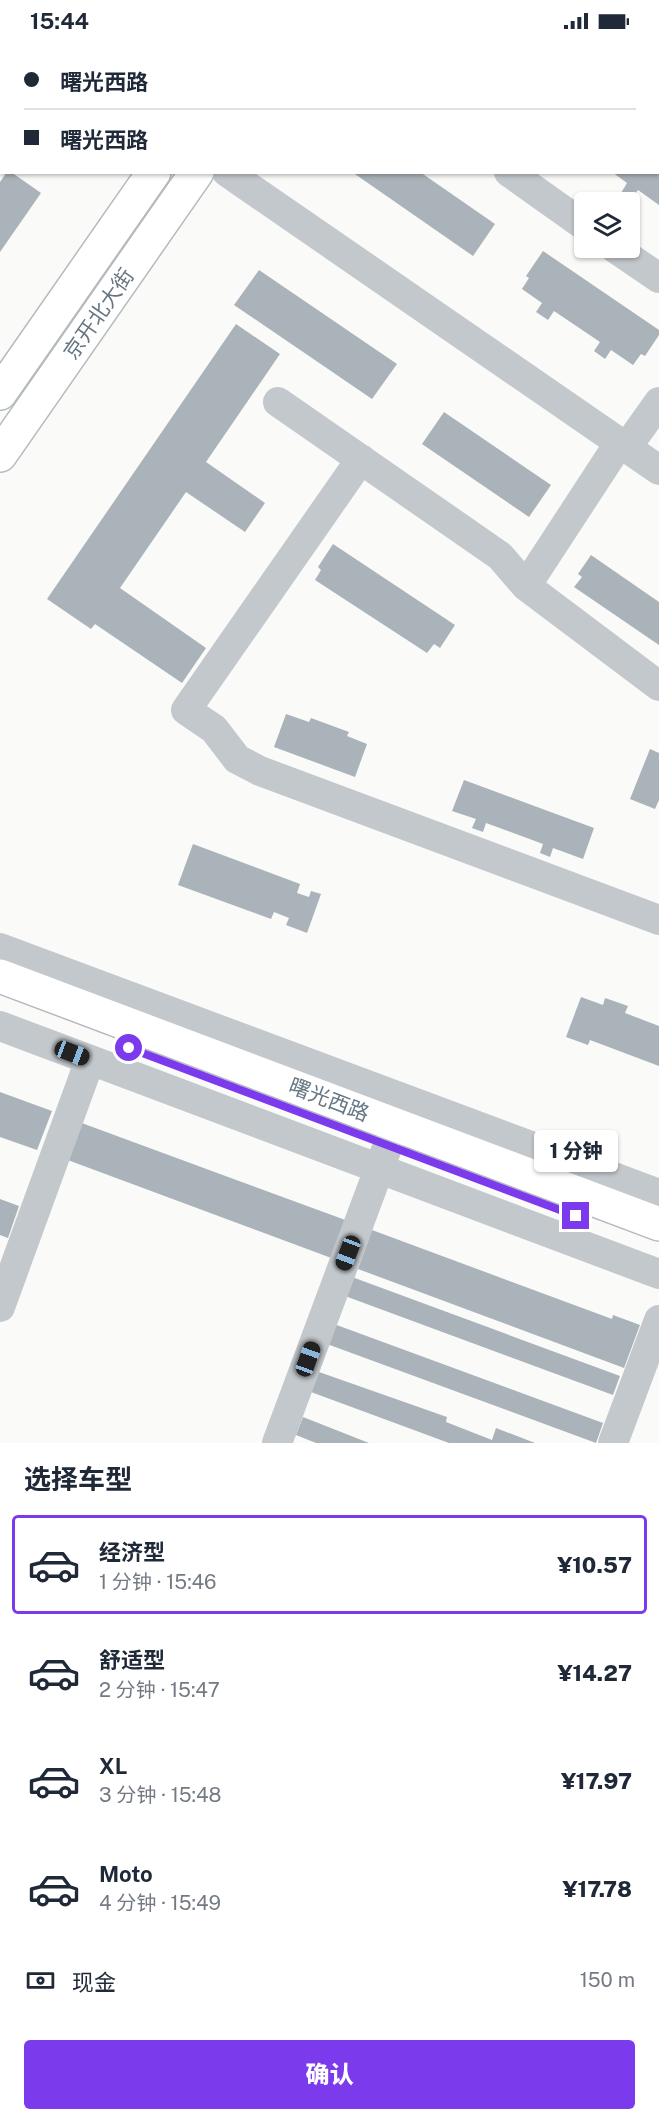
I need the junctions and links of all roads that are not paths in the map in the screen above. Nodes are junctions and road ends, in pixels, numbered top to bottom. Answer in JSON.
{"nodes":[{"id":1,"x":153,"y":174,"type":"edge"},
{"id":2,"x":196,"y":174,"type":"edge"},
{"id":3,"x":230,"y":174,"type":"edge"},
{"id":4,"x":511,"y":174,"type":"edge"},
{"id":5,"x":574,"y":218,"type":"edge"},
{"id":6,"x":630,"y":258,"type":"edge"},
{"id":7,"x":659,"y":278,"type":"edge"},
{"id":8,"x":0,"y":393,"type":"edge"},
{"id":9,"x":278,"y":402,"type":"dead end"},
{"id":10,"x":659,"y":402,"type":"edge"},
{"id":11,"x":624,"y":444,"type":"junction"},
{"id":12,"x":0,"y":455,"type":"edge"},
{"id":13,"x":361,"y":459,"type":"junction"},
{"id":14,"x":659,"y":470,"type":"edge"},
{"id":15,"x":526,"y":586,"type":"junction"},
{"id":16,"x":659,"y":686,"type":"edge"},
{"id":17,"x":659,"y":920,"type":"edge"},
{"id":18,"x":0,"y":948,"type":"edge"},
{"id":19,"x":0,"y":976,"type":"edge"},
{"id":20,"x":0,"y":1000,"type":"edge"},
{"id":21,"x":0,"y":1026,"type":"edge"},
{"id":22,"x":90,"y":1060,"type":"junction"},
{"id":23,"x":383,"y":1157,"type":"junction"},
{"id":24,"x":659,"y":1194,"type":"edge"},
{"id":25,"x":659,"y":1224,"type":"edge"},
{"id":26,"x":659,"y":1247,"type":"edge"},
{"id":27,"x":659,"y":1274,"type":"edge"},
{"id":28,"x":0,"y":1307,"type":"edge"},
{"id":29,"x":659,"y":1320,"type":"edge"},
{"id":30,"x":277,"y":1443,"type":"edge"},
{"id":31,"x":613,"y":1443,"type":"edge"}],
"edges":[{"from":1,"to":8,"type":"main road","name":"京开北大街"},
{"from":2,"to":12,"type":"main road","name":"京开北大街"},
{"from":3,"to":11,"type":"street"},
{"from":4,"to":5,"type":"street"},
{"from":6,"to":7,"type":"street"},
{"from":9,"to":13,"type":"street"},
{"from":10,"to":11,"type":"street"},
{"from":11,"to":14,"type":"street"},
{"from":11,"to":15,"type":"street"},
{"from":13,"to":15,"type":"street"},
{"from":13,"to":17,"type":"street"},
{"from":15,"to":16,"type":"street"},
{"from":18,"to":24,"type":"street"},
{"from":19,"to":25,"type":"main road","name":"曙光西路"},
{"from":20,"to":23,"type":"main road","name":"曙光西路"},
{"from":21,"to":22,"type":"street"},
{"from":22,"to":23,"type":"street"},
{"from":22,"to":28,"type":"street"},
{"from":23,"to":26,"type":"main road","name":"曙光西路"},
{"from":23,"to":27,"type":"street"},
{"from":23,"to":30,"type":"street"},
{"from":29,"to":31,"type":"street"}]}
